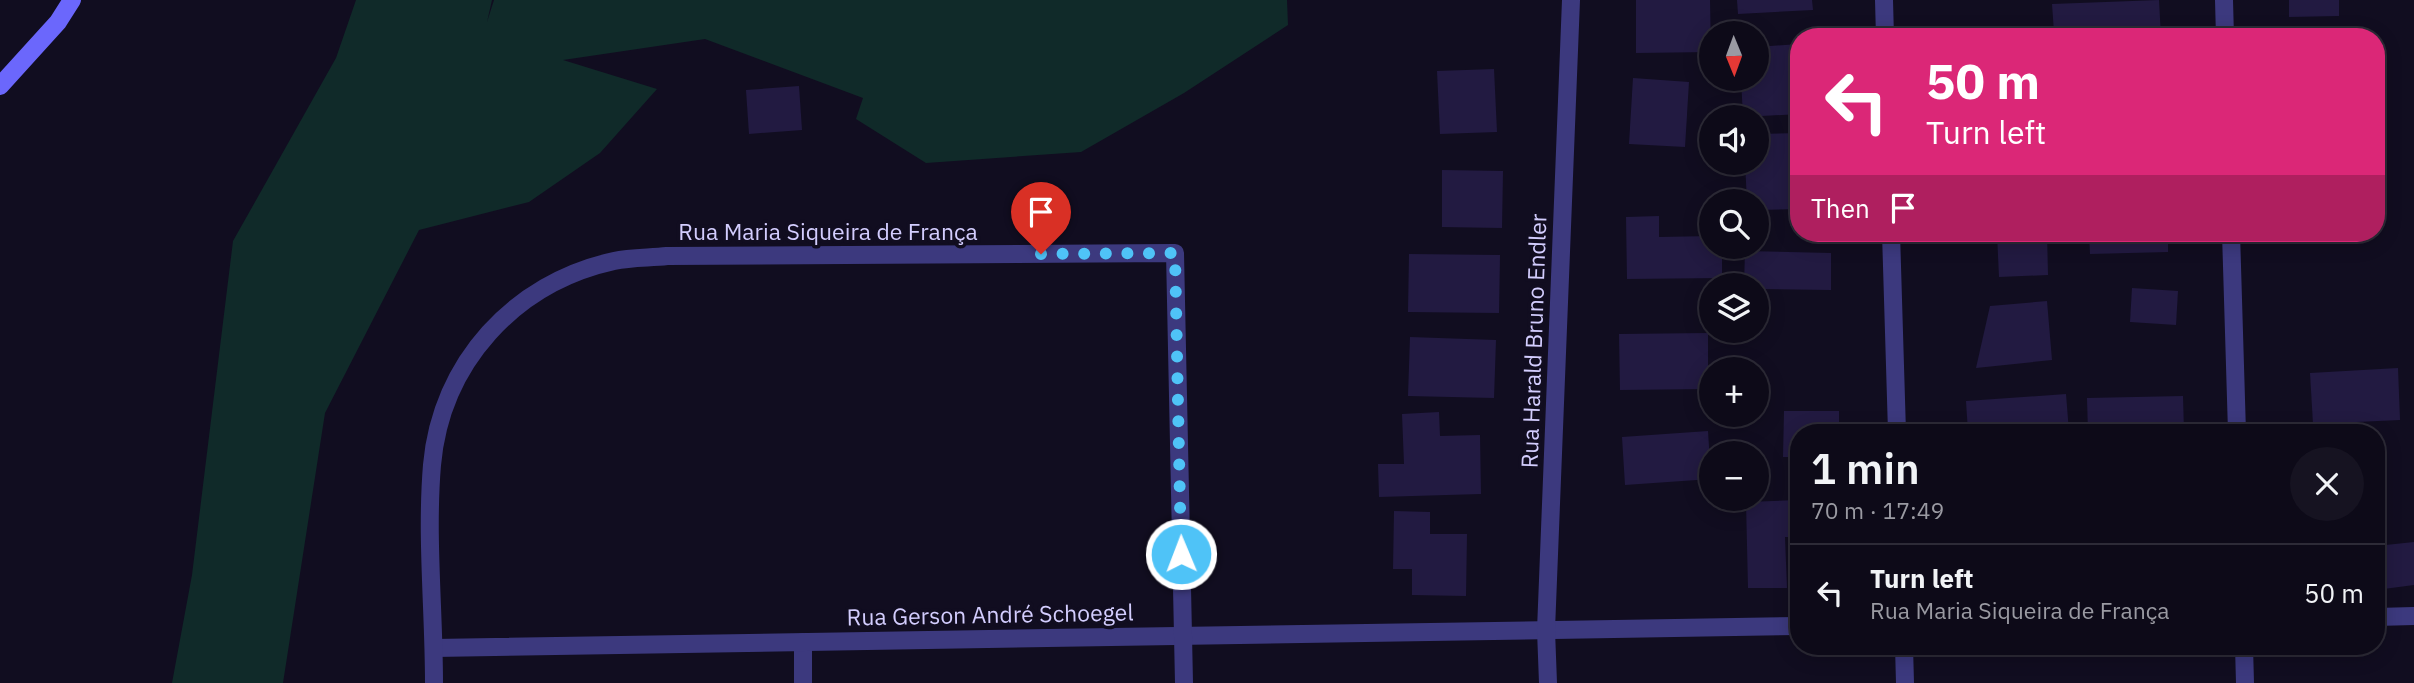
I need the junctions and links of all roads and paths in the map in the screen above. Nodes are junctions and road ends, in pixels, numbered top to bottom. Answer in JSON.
{"nodes":[{"id":1,"x":72,"y":0,"type":"edge"},
{"id":2,"x":1571,"y":0,"type":"edge"},
{"id":3,"x":1884,"y":0,"type":"edge"},
{"id":4,"x":2224,"y":0,"type":"edge"},
{"id":5,"x":1885,"y":28,"type":"edge"},
{"id":6,"x":2225,"y":28,"type":"edge"},
{"id":7,"x":0,"y":86,"type":"edge"},
{"id":8,"x":1891,"y":242,"type":"edge"},
{"id":9,"x":2231,"y":242,"type":"edge"},
{"id":10,"x":1897,"y":424,"type":"edge"},
{"id":11,"x":2237,"y":424,"type":"edge"},
{"id":12,"x":2414,"y":616,"type":"edge"},
{"id":13,"x":2385,"y":617,"type":"edge"},
{"id":14,"x":1790,"y":626,"type":"edge"},
{"id":15,"x":1546,"y":630,"type":"junction"},
{"id":16,"x":1183,"y":635,"type":"junction"},
{"id":17,"x":803,"y":642,"type":"junction"},
{"id":18,"x":434,"y":648,"type":"junction"},
{"id":19,"x":1904,"y":655,"type":"edge"},
{"id":20,"x":2244,"y":655,"type":"edge"},
{"id":21,"x":434,"y":683,"type":"edge"},
{"id":22,"x":803,"y":683,"type":"edge"},
{"id":23,"x":1184,"y":683,"type":"edge"},
{"id":24,"x":1548,"y":683,"type":"edge"},
{"id":25,"x":1905,"y":683,"type":"edge"},
{"id":26,"x":2245,"y":683,"type":"edge"}],
"edges":[{"from":1,"to":7,"type":"main road"},
{"from":2,"to":15,"type":"street","name":"Rua Harald Bruno Endler"},
{"from":3,"to":5,"type":"street"},
{"from":4,"to":6,"type":"street"},
{"from":8,"to":10,"type":"street"},
{"from":9,"to":11,"type":"street"},
{"from":12,"to":13,"type":"street"},
{"from":14,"to":15,"type":"street","name":"Rua Gerson André Schoegel"},
{"from":15,"to":16,"type":"street","name":"Rua Gerson André Schoegel"},
{"from":15,"to":24,"type":"street","name":"Rua Harald Bruno Endler"},
{"from":16,"to":17,"type":"street","name":"Rua Gerson André Schoegel"},
{"from":16,"to":18,"type":"street","name":"Rua Maria Siqueira de França"},
{"from":16,"to":23,"type":"street"},
{"from":17,"to":18,"type":"street","name":"Rua Gerson André Schoegel"},
{"from":17,"to":22,"type":"street"},
{"from":18,"to":21,"type":"street","name":"Rua Maria Siqueira de França"},
{"from":19,"to":25,"type":"street"},
{"from":20,"to":26,"type":"street"}]}
